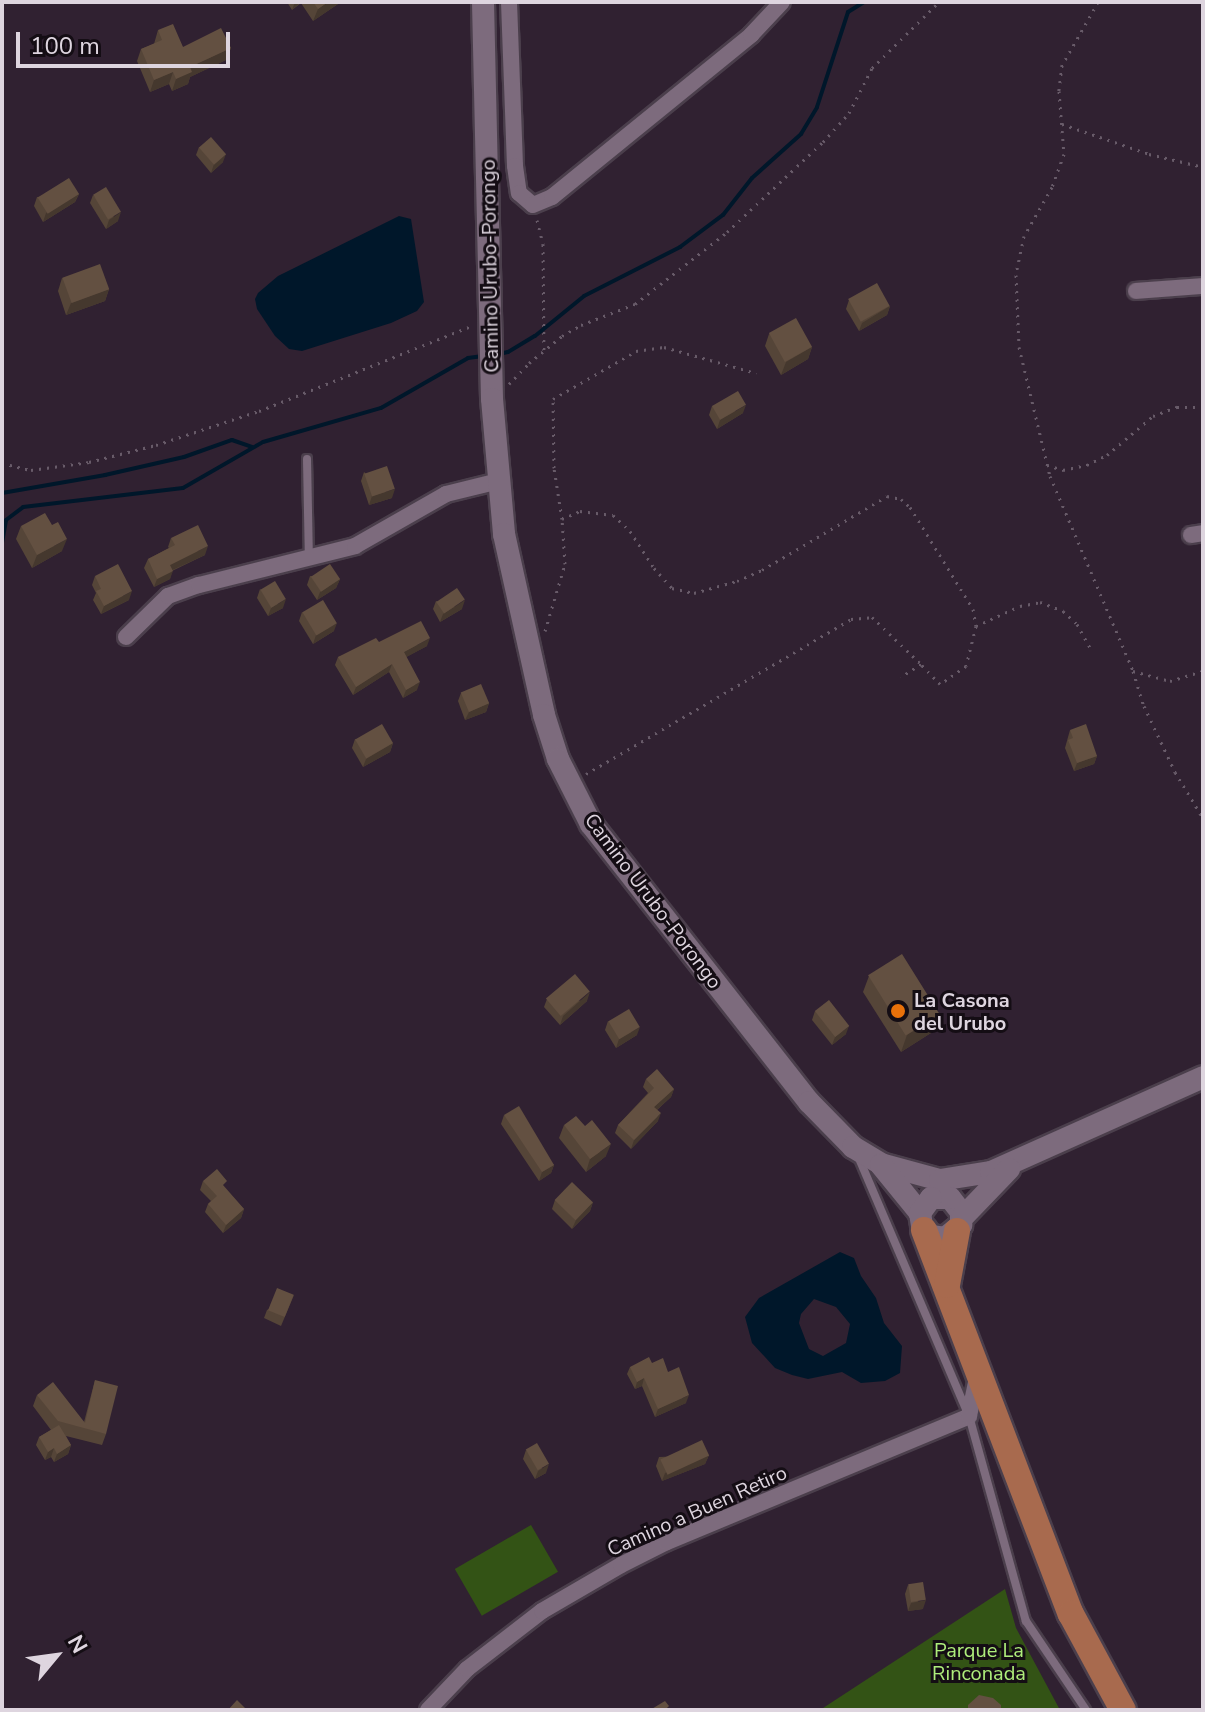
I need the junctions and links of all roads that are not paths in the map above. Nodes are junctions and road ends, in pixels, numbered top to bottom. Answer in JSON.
{"nodes":[{"id":1,"x":483,"y":2,"type":"edge"},
{"id":2,"x":509,"y":2,"type":"edge"},
{"id":3,"x":782,"y":2,"type":"edge"},
{"id":4,"x":1203,"y":286,"type":"edge"},
{"id":5,"x":1136,"y":291,"type":"dead end"},
{"id":6,"x":307,"y":459,"type":"dead end"},
{"id":7,"x":499,"y":481,"type":"junction"},
{"id":8,"x":309,"y":559,"type":"junction"},
{"id":9,"x":126,"y":637,"type":"dead end"},
{"id":10,"x":1203,"y":1077,"type":"edge"},
{"id":11,"x":853,"y":1147,"type":"junction"},
{"id":12,"x":1019,"y":1160,"type":"junction"},
{"id":13,"x":881,"y":1164,"type":"junction"},
{"id":14,"x":991,"y":1172,"type":"junction"},
{"id":15,"x":944,"y":1196,"type":"junction"},
{"id":16,"x":922,"y":1221,"type":"junction"},
{"id":17,"x":959,"y":1225,"type":"junction"},
{"id":18,"x":947,"y":1285,"type":"junction"},
{"id":19,"x":978,"y":1372,"type":"junction"},
{"id":20,"x":969,"y":1416,"type":"junction"},
{"id":21,"x":428,"y":1710,"type":"edge"},
{"id":22,"x":1086,"y":1710,"type":"edge"},
{"id":23,"x":1123,"y":1710,"type":"edge"}],
"edges":[{"from":1,"to":7,"type":"main road","name":"Camino Urubo-Porongo"},
{"from":2,"to":3,"type":"street"},
{"from":4,"to":5,"type":"street"},
{"from":6,"to":8,"type":"lane"},
{"from":7,"to":8,"type":"street"},
{"from":7,"to":11,"type":"main road","name":"Camino Urubo-Porongo"},
{"from":8,"to":9,"type":"street"},
{"from":10,"to":12,"type":"main road","name":"Camino Urubo-Porongo"},
{"from":11,"to":13,"type":"main road","name":"Camino Urubo-Porongo"},
{"from":11,"to":20,"type":"lane"},
{"from":12,"to":14,"type":"main road","name":"Camino Urubo-Porongo"},
{"from":12,"to":17,"type":"main road"},
{"from":13,"to":14,"type":"main road","name":"Camino Urubo-Porongo"},
{"from":13,"to":16,"type":"main road"},
{"from":14,"to":15,"type":"main road"},
{"from":15,"to":16,"type":"main road"},
{"from":15,"to":17,"type":"main road"},
{"from":16,"to":17,"type":"main road"},
{"from":16,"to":18,"type":"main road"},
{"from":17,"to":18,"type":"main road"},
{"from":18,"to":19,"type":"main road"},
{"from":19,"to":20,"type":"street"},
{"from":19,"to":23,"type":"main road"},
{"from":20,"to":21,"type":"street","name":"Camino a Buen Retiro"},
{"from":20,"to":22,"type":"lane"}]}
